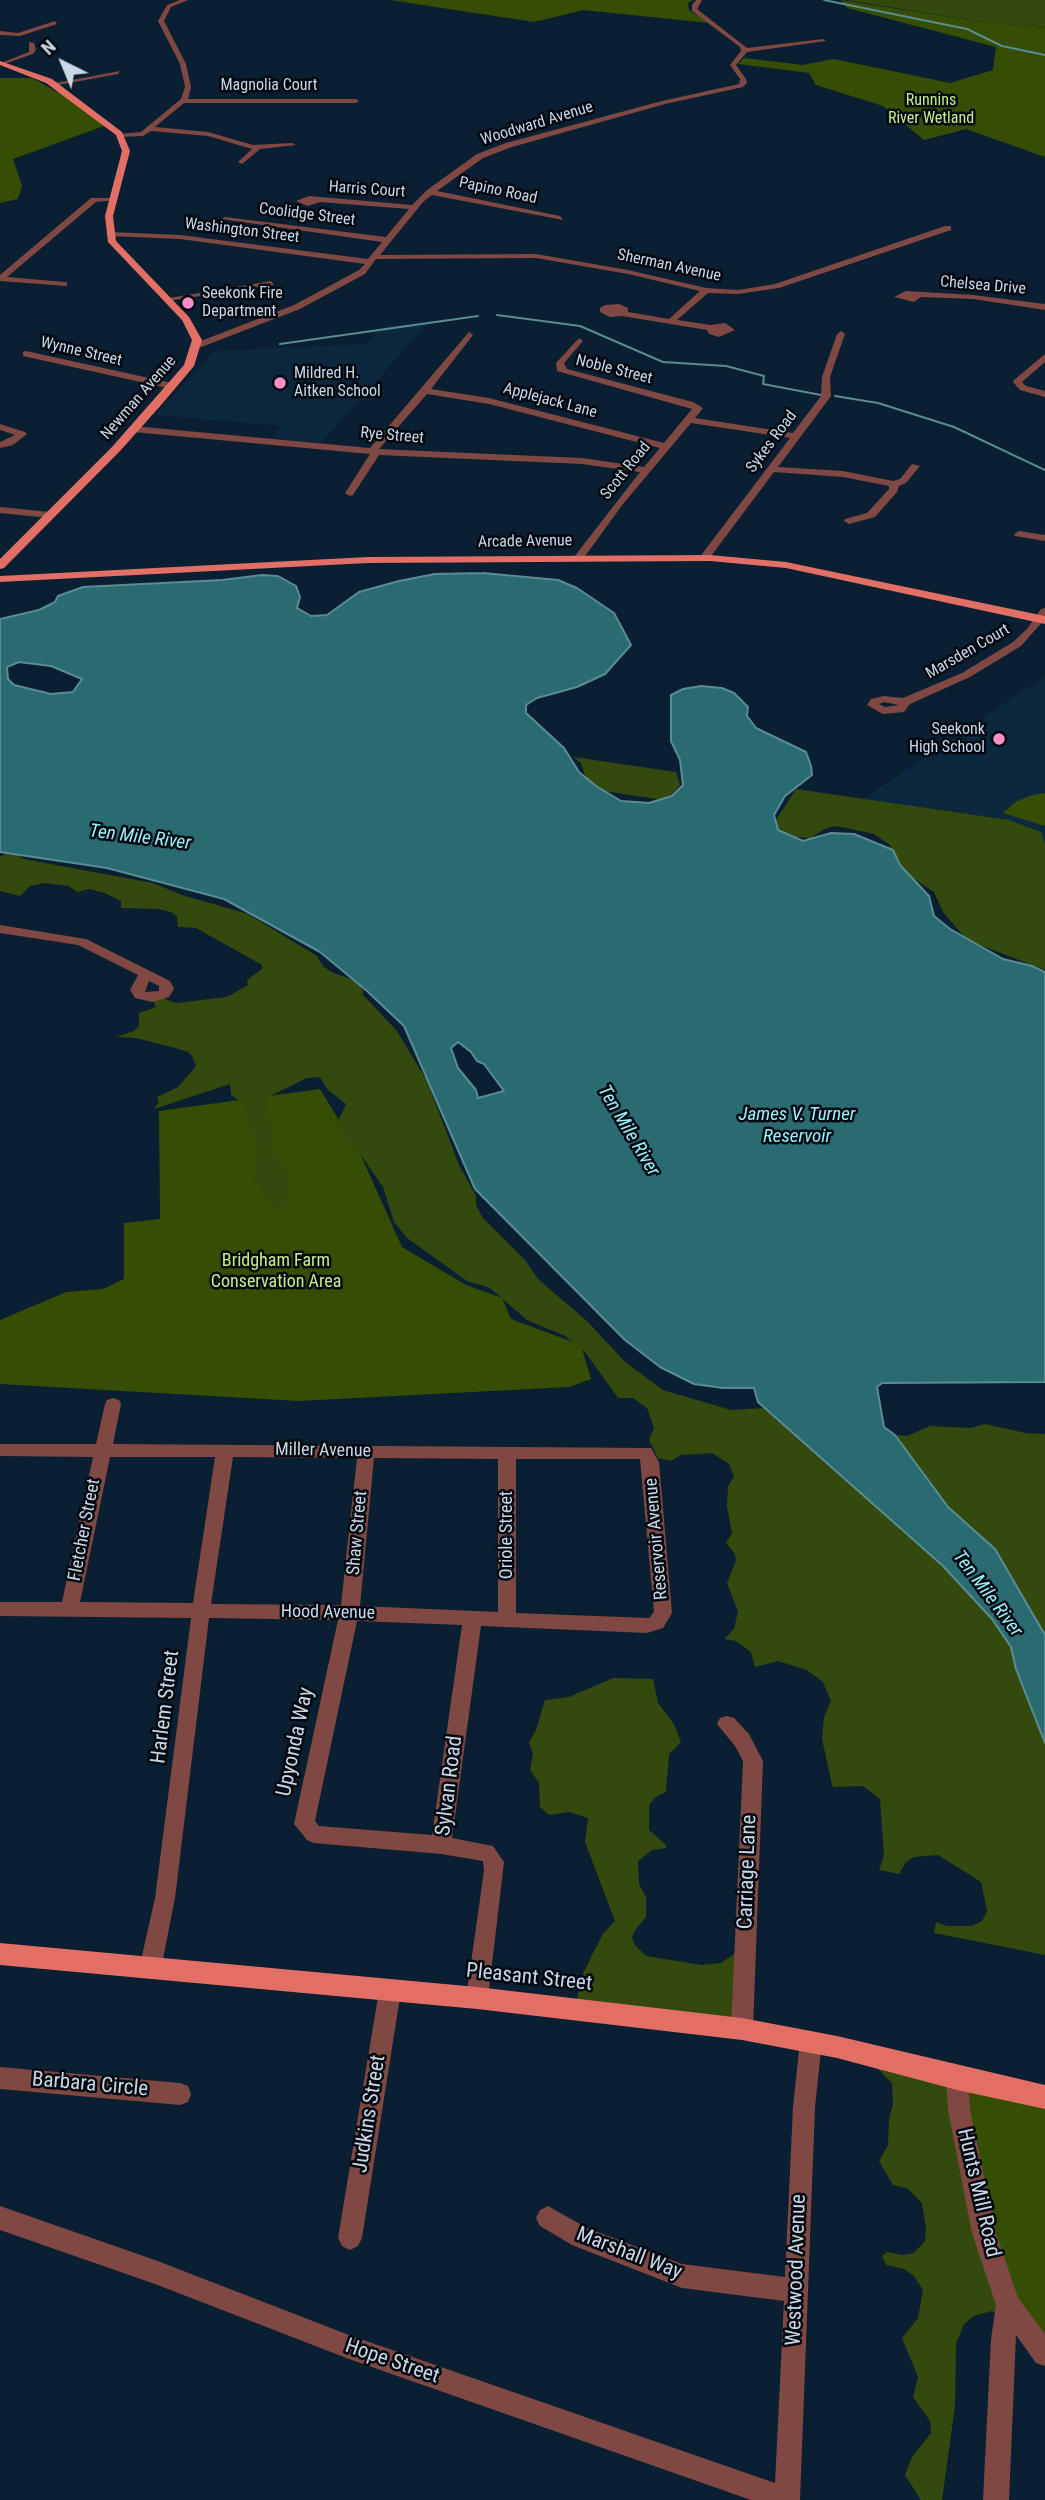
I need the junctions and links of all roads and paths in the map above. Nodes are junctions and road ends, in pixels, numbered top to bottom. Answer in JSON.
{"nodes":[{"id":1,"x":186,"y":0,"type":"edge"},
{"id":2,"x":699,"y":0,"type":"edge"},
{"id":3,"x":55,"y":23,"type":"dead end"},
{"id":4,"x":0,"y":33,"type":"edge"},
{"id":5,"x":823,"y":41,"type":"dead end"},
{"id":6,"x":31,"y":43,"type":"dead end"},
{"id":7,"x":744,"y":50,"type":"junction"},
{"id":8,"x":1,"y":64,"type":"edge"},
{"id":9,"x":118,"y":72,"type":"dead end"},
{"id":10,"x":53,"y":84,"type":"junction"},
{"id":11,"x":183,"y":101,"type":"junction"},
{"id":12,"x":356,"y":101,"type":"dead end"},
{"id":13,"x":146,"y":132,"type":"junction"},
{"id":14,"x":122,"y":140,"type":"junction"},
{"id":15,"x":292,"y":145,"type":"dead end"},
{"id":16,"x":258,"y":147,"type":"junction"},
{"id":17,"x":242,"y":162,"type":"dead end"},
{"id":18,"x":430,"y":192,"type":"junction"},
{"id":19,"x":113,"y":198,"type":"junction"},
{"id":20,"x":319,"y":201,"type":"dead end"},
{"id":21,"x":413,"y":207,"type":"junction"},
{"id":22,"x":560,"y":218,"type":"dead end"},
{"id":23,"x":225,"y":219,"type":"dead end"},
{"id":24,"x":948,"y":228,"type":"dead end"},
{"id":25,"x":110,"y":234,"type":"junction"},
{"id":26,"x":387,"y":240,"type":"junction"},
{"id":27,"x":373,"y":259,"type":"junction"},
{"id":28,"x":0,"y":279,"type":"edge"},
{"id":29,"x":271,"y":283,"type":"dead end"},
{"id":30,"x":64,"y":284,"type":"dead end"},
{"id":31,"x":706,"y":290,"type":"junction"},
{"id":32,"x":919,"y":294,"type":"dead end"},
{"id":33,"x":167,"y":299,"type":"junction"},
{"id":34,"x":1045,"y":307,"type":"edge"},
{"id":35,"x":622,"y":313,"type":"dead end"},
{"id":36,"x":671,"y":321,"type":"junction"},
{"id":37,"x":711,"y":328,"type":"dead end"},
{"id":38,"x":841,"y":334,"type":"dead end"},
{"id":39,"x":469,"y":335,"type":"dead end"},
{"id":40,"x":579,"y":341,"type":"dead end"},
{"id":41,"x":197,"y":346,"type":"junction"},
{"id":42,"x":26,"y":354,"type":"dead end"},
{"id":43,"x":1045,"y":358,"type":"edge"},
{"id":44,"x":172,"y":386,"type":"junction"},
{"id":45,"x":425,"y":391,"type":"junction"},
{"id":46,"x":1045,"y":394,"type":"edge"},
{"id":47,"x":696,"y":407,"type":"joint"},
{"id":48,"x":690,"y":420,"type":"junction"},
{"id":49,"x":0,"y":427,"type":"edge"},
{"id":50,"x":134,"y":429,"type":"junction"},
{"id":51,"x":796,"y":436,"type":"junction"},
{"id":52,"x":0,"y":445,"type":"edge"},
{"id":53,"x":667,"y":447,"type":"junction"},
{"id":54,"x":374,"y":451,"type":"junction"},
{"id":55,"x":915,"y":466,"type":"dead end"},
{"id":56,"x":771,"y":469,"type":"junction"},
{"id":57,"x":647,"y":470,"type":"junction"},
{"id":58,"x":894,"y":484,"type":"junction"},
{"id":59,"x":350,"y":494,"type":"dead end"},
{"id":60,"x":0,"y":510,"type":"edge"},
{"id":61,"x":50,"y":515,"type":"junction"},
{"id":62,"x":849,"y":521,"type":"dead end"},
{"id":63,"x":1019,"y":534,"type":"dead end"},
{"id":64,"x":1045,"y":538,"type":"edge"},
{"id":65,"x":579,"y":557,"type":"junction"},
{"id":66,"x":704,"y":558,"type":"junction"},
{"id":67,"x":0,"y":566,"type":"edge"},
{"id":68,"x":0,"y":579,"type":"edge"},
{"id":69,"x":1043,"y":617,"type":"edge"},
{"id":70,"x":904,"y":702,"type":"dead end"},
{"id":71,"x":0,"y":929,"type":"edge"},
{"id":72,"x":146,"y":974,"type":"dead end"},
{"id":73,"x":113,"y":1404,"type":"dead end"},
{"id":74,"x":0,"y":1450,"type":"edge"},
{"id":75,"x":102,"y":1450,"type":"junction"},
{"id":76,"x":225,"y":1450,"type":"junction"},
{"id":77,"x":366,"y":1452,"type":"junction"},
{"id":78,"x":507,"y":1452,"type":"junction"},
{"id":79,"x":645,"y":1453,"type":"joint"},
{"id":80,"x":0,"y":1609,"type":"edge"},
{"id":81,"x":69,"y":1611,"type":"junction"},
{"id":82,"x":201,"y":1611,"type":"junction"},
{"id":83,"x":348,"y":1613,"type":"junction"},
{"id":84,"x":473,"y":1617,"type":"junction"},
{"id":85,"x":507,"y":1619,"type":"junction"},
{"id":86,"x":656,"y":1623,"type":"joint"},
{"id":87,"x":727,"y":1724,"type":"dead end"},
{"id":88,"x":441,"y":1845,"type":"junction"},
{"id":89,"x":0,"y":1954,"type":"edge"},
{"id":90,"x":150,"y":1969,"type":"junction"},
{"id":91,"x":390,"y":1991,"type":"junction"},
{"id":92,"x":477,"y":1998,"type":"junction"},
{"id":93,"x":742,"y":2029,"type":"junction"},
{"id":94,"x":811,"y":2041,"type":"junction"},
{"id":95,"x":0,"y":2078,"type":"edge"},
{"id":96,"x":957,"y":2078,"type":"junction"},
{"id":97,"x":180,"y":2094,"type":"dead end"},
{"id":98,"x":1045,"y":2097,"type":"edge"},
{"id":99,"x":0,"y":2218,"type":"edge"},
{"id":100,"x":548,"y":2218,"type":"dead end"},
{"id":101,"x":350,"y":2238,"type":"dead end"},
{"id":102,"x":797,"y":2291,"type":"junction"},
{"id":103,"x":1008,"y":2305,"type":"junction"},
{"id":104,"x":1045,"y":2354,"type":"edge"},
{"id":105,"x":787,"y":2500,"type":"edge"},
{"id":106,"x":996,"y":2500,"type":"edge"}],
"edges":[{"from":1,"to":11,"type":"street"},
{"from":2,"to":7,"type":"street"},
{"from":3,"to":4,"type":"street"},
{"from":5,"to":7,"type":"street"},
{"from":6,"to":8,"type":"street"},
{"from":7,"to":18,"type":"street","name":"Woodward Avenue"},
{"from":8,"to":10,"type":"main road"},
{"from":9,"to":10,"type":"street"},
{"from":10,"to":14,"type":"main road"},
{"from":11,"to":12,"type":"street","name":"Magnolia Court"},
{"from":11,"to":13,"type":"street"},
{"from":13,"to":14,"type":"street"},
{"from":13,"to":16,"type":"street"},
{"from":14,"to":19,"type":"main road"},
{"from":15,"to":16,"type":"street"},
{"from":16,"to":17,"type":"street"},
{"from":18,"to":21,"type":"street","name":"Woodward Avenue"},
{"from":18,"to":22,"type":"street","name":"Papino Road"},
{"from":19,"to":25,"type":"main road"},
{"from":19,"to":28,"type":"street"},
{"from":20,"to":21,"type":"street","name":"Harris Court"},
{"from":21,"to":26,"type":"street","name":"Woodward Avenue"},
{"from":23,"to":26,"type":"street","name":"Coolidge Street"},
{"from":24,"to":31,"type":"street","name":"Sherman Avenue"},
{"from":25,"to":27,"type":"street","name":"Washington Street"},
{"from":25,"to":33,"type":"main road","name":"Newman Avenue"},
{"from":26,"to":27,"type":"street","name":"Woodward Avenue"},
{"from":27,"to":31,"type":"street","name":"Sherman Avenue"},
{"from":27,"to":41,"type":"street","name":"Woodward Avenue"},
{"from":28,"to":30,"type":"street"},
{"from":29,"to":33,"type":"street"},
{"from":31,"to":36,"type":"street"},
{"from":32,"to":34,"type":"street","name":"Chelsea Drive"},
{"from":33,"to":41,"type":"main road","name":"Newman Avenue"},
{"from":35,"to":36,"type":"street"},
{"from":36,"to":37,"type":"street"},
{"from":38,"to":51,"type":"street","name":"Sykes Road"},
{"from":39,"to":45,"type":"street"},
{"from":40,"to":47,"type":"street","name":"Noble Street"},
{"from":41,"to":44,"type":"main road","name":"Newman Avenue"},
{"from":42,"to":44,"type":"street","name":"Wynne Street"},
{"from":43,"to":46,"type":"street"},
{"from":44,"to":50,"type":"main road","name":"Newman Avenue"},
{"from":45,"to":53,"type":"street","name":"Applejack Lane"},
{"from":45,"to":54,"type":"street"},
{"from":47,"to":48,"type":"street","name":"Scott Road"},
{"from":48,"to":51,"type":"street"},
{"from":48,"to":53,"type":"street","name":"Scott Road"},
{"from":49,"to":52,"type":"street"},
{"from":50,"to":54,"type":"street","name":"Rye Street"},
{"from":50,"to":61,"type":"main road","name":"Newman Avenue"},
{"from":51,"to":56,"type":"street","name":"Sykes Road"},
{"from":53,"to":57,"type":"street","name":"Scott Road"},
{"from":54,"to":57,"type":"street","name":"Rye Street"},
{"from":54,"to":59,"type":"street"},
{"from":55,"to":58,"type":"street"},
{"from":56,"to":58,"type":"street"},
{"from":56,"to":66,"type":"street","name":"Sykes Road"},
{"from":57,"to":65,"type":"street","name":"Scott Road"},
{"from":58,"to":62,"type":"street"},
{"from":60,"to":61,"type":"street"},
{"from":61,"to":67,"type":"main road","name":"Newman Avenue"},
{"from":63,"to":64,"type":"street"},
{"from":65,"to":66,"type":"main road","name":"Arcade Avenue"},
{"from":65,"to":68,"type":"main road","name":"Arcade Avenue"},
{"from":66,"to":69,"type":"main road","name":"Arcade Avenue"},
{"from":69,"to":70,"type":"street","name":"Marsden Court"},
{"from":71,"to":72,"type":"street"},
{"from":73,"to":75,"type":"street","name":"Fletcher Street"},
{"from":74,"to":75,"type":"street","name":"Miller Avenue"},
{"from":75,"to":76,"type":"street","name":"Miller Avenue"},
{"from":75,"to":81,"type":"street","name":"Fletcher Street"},
{"from":76,"to":77,"type":"street","name":"Miller Avenue"},
{"from":76,"to":82,"type":"street","name":"Harlem Street"},
{"from":77,"to":78,"type":"street","name":"Miller Avenue"},
{"from":77,"to":83,"type":"street","name":"Shaw Street"},
{"from":78,"to":79,"type":"street","name":"Miller Avenue"},
{"from":78,"to":85,"type":"street","name":"Oriole Street"},
{"from":79,"to":86,"type":"street","name":"Reservoir Avenue"},
{"from":80,"to":81,"type":"street","name":"Hood Avenue"},
{"from":81,"to":82,"type":"street","name":"Hood Avenue"},
{"from":82,"to":83,"type":"street","name":"Hood Avenue"},
{"from":82,"to":90,"type":"street","name":"Harlem Street"},
{"from":83,"to":84,"type":"street","name":"Hood Avenue"},
{"from":83,"to":88,"type":"street","name":"Upyonda Way"},
{"from":84,"to":85,"type":"street","name":"Hood Avenue"},
{"from":84,"to":88,"type":"street","name":"Sylvan Road"},
{"from":85,"to":86,"type":"street","name":"Hood Avenue"},
{"from":87,"to":93,"type":"street","name":"Carriage Lane"},
{"from":88,"to":92,"type":"street","name":"Sylvan Road"},
{"from":89,"to":90,"type":"main road","name":"Pleasant Street"},
{"from":90,"to":91,"type":"main road","name":"Pleasant Street"},
{"from":91,"to":92,"type":"main road","name":"Pleasant Street"},
{"from":91,"to":101,"type":"street","name":"Judkins Street"},
{"from":92,"to":93,"type":"main road","name":"Pleasant Street"},
{"from":93,"to":94,"type":"main road","name":"Pleasant Street"},
{"from":94,"to":96,"type":"main road","name":"Pleasant Street"},
{"from":94,"to":102,"type":"street","name":"Westwood Avenue"},
{"from":95,"to":97,"type":"street","name":"Barbara Circle"},
{"from":96,"to":98,"type":"main road","name":"Pleasant Street"},
{"from":96,"to":103,"type":"street","name":"Hunts Mill Road"},
{"from":99,"to":105,"type":"street","name":"Hope Street"},
{"from":100,"to":102,"type":"street","name":"Marshall Way"},
{"from":102,"to":105,"type":"street","name":"Westwood Avenue"},
{"from":103,"to":104,"type":"street","name":"Hunts Mill Road"},
{"from":103,"to":106,"type":"street","name":"Hunts Mill Road"}]}
